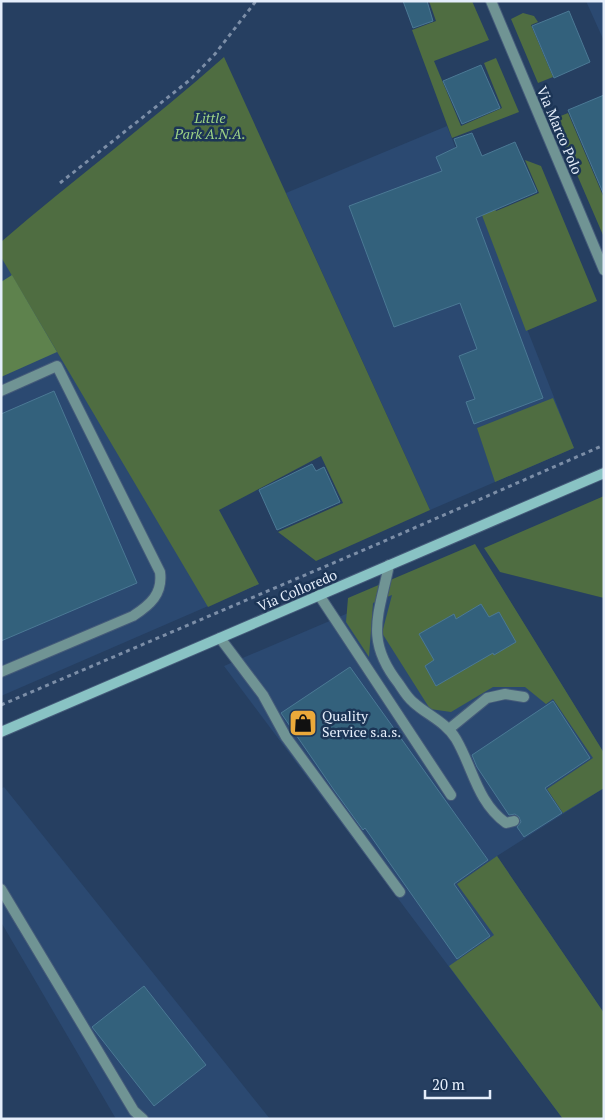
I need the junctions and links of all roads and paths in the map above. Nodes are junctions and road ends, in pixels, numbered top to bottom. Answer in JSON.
{"nodes":[{"id":1,"x":256,"y":1,"type":"edge"},
{"id":2,"x":491,"y":1,"type":"edge"},
{"id":3,"x":60,"y":183,"type":"dead end"},
{"id":4,"x":604,"y":270,"type":"edge"},
{"id":5,"x":1,"y":391,"type":"edge"},
{"id":6,"x":604,"y":445,"type":"edge"},
{"id":7,"x":604,"y":472,"type":"edge"},
{"id":8,"x":389,"y":565,"type":"junction"},
{"id":9,"x":319,"y":595,"type":"junction"},
{"id":10,"x":220,"y":638,"type":"junction"},
{"id":11,"x":1,"y":672,"type":"edge"},
{"id":12,"x":524,"y":698,"type":"dead end"},
{"id":13,"x":1,"y":706,"type":"edge"},
{"id":14,"x":449,"y":729,"type":"junction"},
{"id":15,"x":1,"y":732,"type":"edge"},
{"id":16,"x":451,"y":795,"type":"dead end"},
{"id":17,"x":514,"y":821,"type":"dead end"},
{"id":18,"x":1,"y":889,"type":"edge"},
{"id":19,"x":400,"y":892,"type":"dead end"},
{"id":20,"x":142,"y":1119,"type":"edge"}],
"edges":[{"from":1,"to":3,"type":"path"},
{"from":2,"to":4,"type":"street","name":"Via Marco Polo"},
{"from":5,"to":11,"type":"street"},
{"from":6,"to":13,"type":"path"},
{"from":7,"to":8,"type":"main road","name":"Via Colloredo"},
{"from":8,"to":9,"type":"main road","name":"Via Colloredo"},
{"from":8,"to":14,"type":"street"},
{"from":9,"to":10,"type":"main road","name":"Via Colloredo"},
{"from":9,"to":16,"type":"street"},
{"from":10,"to":15,"type":"main road","name":"Via Colloredo"},
{"from":10,"to":19,"type":"street"},
{"from":12,"to":14,"type":"street"},
{"from":14,"to":17,"type":"street"},
{"from":18,"to":20,"type":"street"}]}
